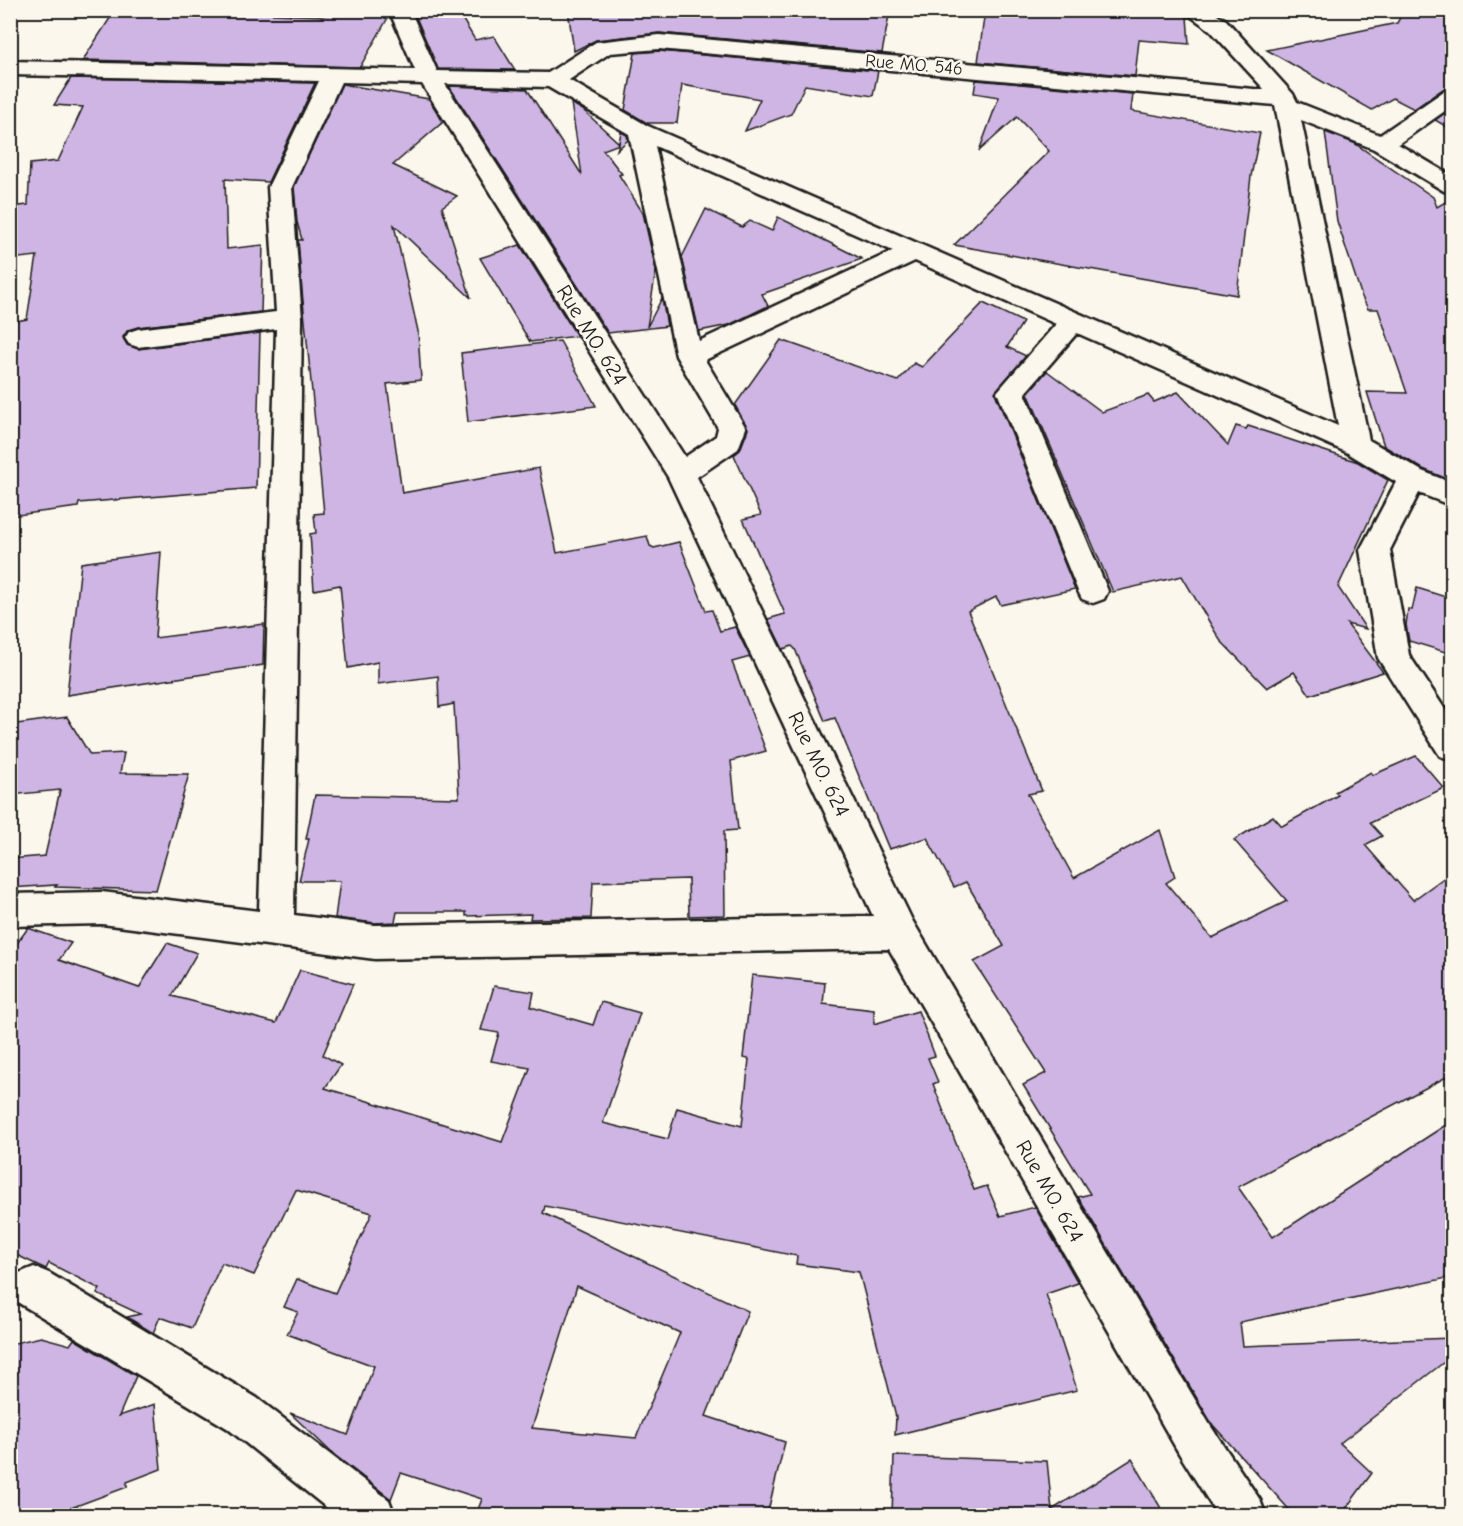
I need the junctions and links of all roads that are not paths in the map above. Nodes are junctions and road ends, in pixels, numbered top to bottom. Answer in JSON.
{"nodes":[{"id":1,"x":399,"y":10,"type":"edge"},
{"id":2,"x":1192,"y":10,"type":"edge"},
{"id":3,"x":10,"y":68,"type":"edge"},
{"id":4,"x":332,"y":77,"type":"junction"},
{"id":5,"x":430,"y":80,"type":"junction"},
{"id":6,"x":553,"y":80,"type":"junction"},
{"id":7,"x":1452,"y":96,"type":"edge"},
{"id":8,"x":1286,"y":103,"type":"junction"},
{"id":9,"x":640,"y":131,"type":"junction"},
{"id":10,"x":1382,"y":144,"type":"junction"},
{"id":11,"x":1452,"y":186,"type":"edge"},
{"id":12,"x":915,"y":251,"type":"junction"},
{"id":13,"x":289,"y":319,"type":"junction"},
{"id":14,"x":1073,"y":321,"type":"junction"},
{"id":15,"x":138,"y":338,"type":"dead end"},
{"id":16,"x":689,"y":356,"type":"junction"},
{"id":17,"x":1356,"y":445,"type":"junction"},
{"id":18,"x":681,"y":474,"type":"junction"},
{"id":19,"x":1412,"y":478,"type":"junction"},
{"id":20,"x":1452,"y":495,"type":"edge"},
{"id":21,"x":1093,"y":591,"type":"dead end"},
{"id":22,"x":1452,"y":746,"type":"edge"},
{"id":23,"x":10,"y":910,"type":"edge"},
{"id":24,"x":276,"y":929,"type":"junction"},
{"id":25,"x":899,"y":932,"type":"junction"},
{"id":26,"x":34,"y":1288,"type":"dead end"},
{"id":27,"x":373,"y":1515,"type":"edge"},
{"id":28,"x":1244,"y":1515,"type":"edge"}],
"edges":[{"from":1,"to":5,"type":"street","name":"Rue MO. 624"},
{"from":2,"to":8,"type":"street"},
{"from":3,"to":4,"type":"street"},
{"from":4,"to":5,"type":"street"},
{"from":4,"to":13,"type":"street"},
{"from":5,"to":6,"type":"street"},
{"from":5,"to":18,"type":"street","name":"Rue MO. 624"},
{"from":6,"to":8,"type":"street","name":"Rue MO. 546"},
{"from":6,"to":9,"type":"street"},
{"from":7,"to":10,"type":"street"},
{"from":8,"to":10,"type":"street"},
{"from":8,"to":17,"type":"street"},
{"from":9,"to":12,"type":"street"},
{"from":9,"to":16,"type":"street"},
{"from":10,"to":11,"type":"street"},
{"from":12,"to":14,"type":"street"},
{"from":12,"to":16,"type":"street"},
{"from":13,"to":15,"type":"street"},
{"from":13,"to":24,"type":"street"},
{"from":14,"to":17,"type":"street"},
{"from":14,"to":21,"type":"street"},
{"from":16,"to":18,"type":"street"},
{"from":17,"to":19,"type":"street"},
{"from":18,"to":25,"type":"street","name":"Rue MO. 624"},
{"from":19,"to":20,"type":"street"},
{"from":19,"to":22,"type":"street"},
{"from":23,"to":24,"type":"street"},
{"from":24,"to":25,"type":"street"},
{"from":25,"to":28,"type":"street","name":"Rue MO. 624"},
{"from":26,"to":27,"type":"street"}]}
